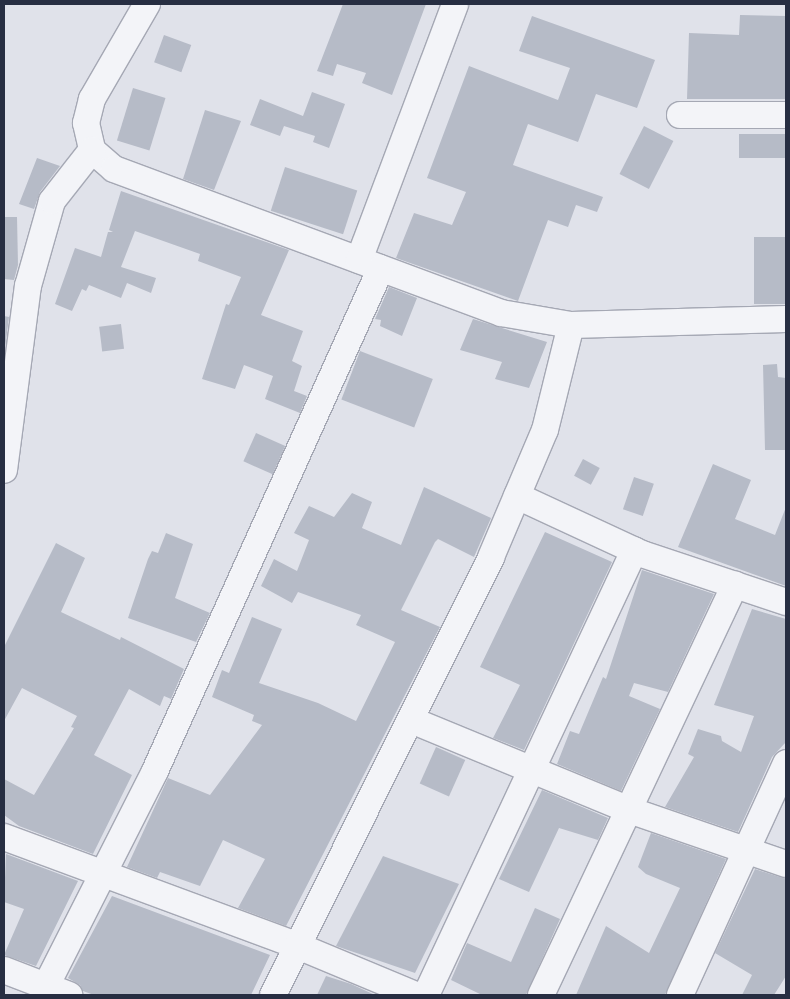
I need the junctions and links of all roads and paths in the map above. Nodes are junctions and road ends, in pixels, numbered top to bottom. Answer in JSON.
{"nodes":[{"id":1,"x":147,"y":4,"type":"edge"},
{"id":2,"x":455,"y":4,"type":"edge"},
{"id":3,"x":680,"y":115,"type":"dead end"},
{"id":4,"x":786,"y":115,"type":"edge"},
{"id":5,"x":92,"y":150,"type":"junction"},
{"id":6,"x":370,"y":264,"type":"junction"},
{"id":7,"x":786,"y":319,"type":"edge"},
{"id":8,"x":571,"y":325,"type":"junction"},
{"id":9,"x":4,"y":470,"type":"edge"},
{"id":10,"x":517,"y":496,"type":"junction"},
{"id":11,"x":634,"y":550,"type":"junction"},
{"id":12,"x":735,"y":585,"type":"junction"},
{"id":13,"x":786,"y":602,"type":"edge"},
{"id":14,"x":411,"y":720,"type":"junction"},
{"id":15,"x":786,"y":763,"type":"edge"},
{"id":16,"x":531,"y":770,"type":"junction"},
{"id":17,"x":629,"y":810,"type":"junction"},
{"id":18,"x":4,"y":837,"type":"edge"},
{"id":19,"x":747,"y":850,"type":"junction"},
{"id":20,"x":786,"y":864,"type":"edge"},
{"id":21,"x":102,"y":875,"type":"junction"},
{"id":22,"x":298,"y":946,"type":"junction"},
{"id":23,"x":4,"y":970,"type":"edge"},
{"id":24,"x":57,"y":991,"type":"edge"},
{"id":25,"x":274,"y":995,"type":"edge"},
{"id":26,"x":416,"y":995,"type":"edge"},
{"id":27,"x":426,"y":995,"type":"edge"},
{"id":28,"x":541,"y":995,"type":"edge"},
{"id":29,"x":680,"y":995,"type":"edge"}],
"edges":[{"from":1,"to":5,"type":"street"},
{"from":2,"to":6,"type":"street"},
{"from":3,"to":4,"type":"street"},
{"from":5,"to":6,"type":"street"},
{"from":5,"to":9,"type":"street"},
{"from":6,"to":8,"type":"street"},
{"from":6,"to":21,"type":"street"},
{"from":7,"to":8,"type":"street"},
{"from":8,"to":10,"type":"street"},
{"from":10,"to":11,"type":"street"},
{"from":10,"to":14,"type":"street"},
{"from":11,"to":12,"type":"street"},
{"from":11,"to":16,"type":"street"},
{"from":12,"to":13,"type":"street"},
{"from":12,"to":17,"type":"street"},
{"from":14,"to":16,"type":"street"},
{"from":14,"to":22,"type":"street"},
{"from":15,"to":19,"type":"street"},
{"from":16,"to":17,"type":"street"},
{"from":16,"to":27,"type":"street"},
{"from":17,"to":19,"type":"street"},
{"from":17,"to":28,"type":"street"},
{"from":18,"to":21,"type":"street"},
{"from":19,"to":20,"type":"street"},
{"from":19,"to":29,"type":"street"},
{"from":21,"to":22,"type":"street"},
{"from":21,"to":24,"type":"street"},
{"from":22,"to":25,"type":"street"},
{"from":22,"to":26,"type":"street"},
{"from":23,"to":24,"type":"street"}]}
